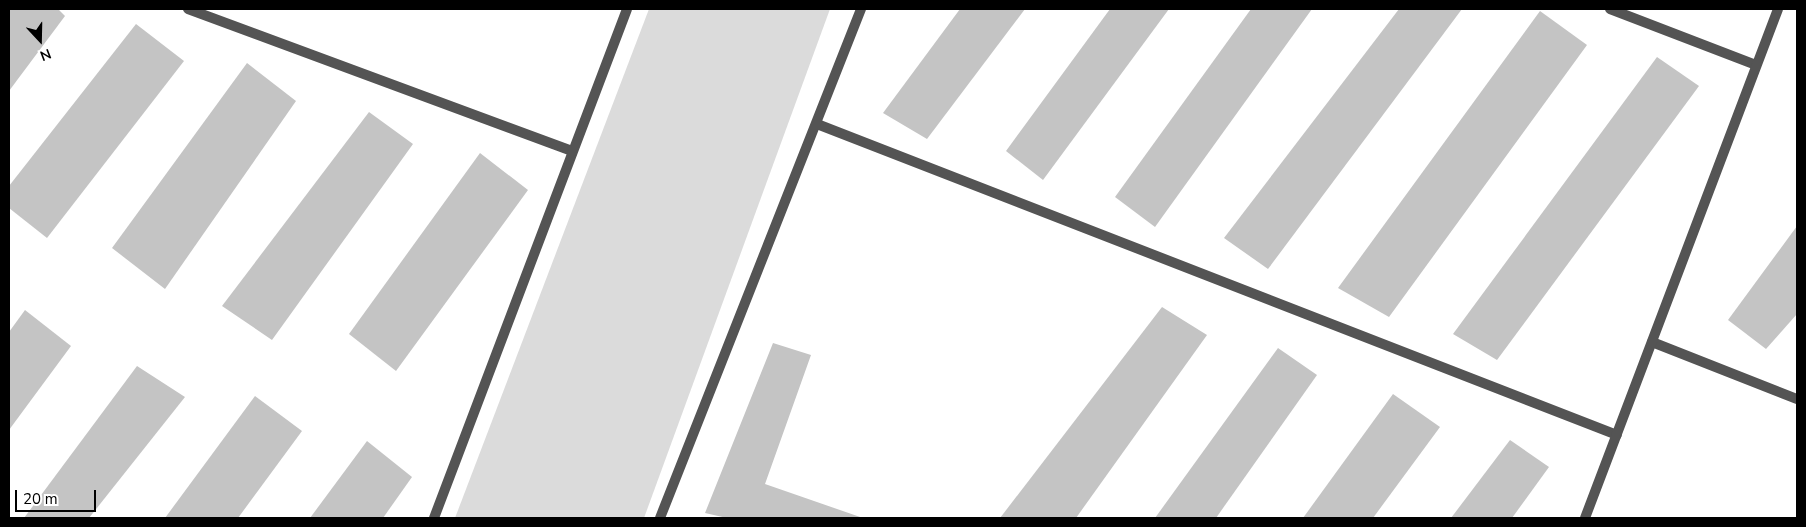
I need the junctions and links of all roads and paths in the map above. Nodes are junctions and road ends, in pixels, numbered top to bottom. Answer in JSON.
{"nodes":[{"id":1,"x":188,"y":9,"type":"edge"},
{"id":2,"x":627,"y":9,"type":"edge"},
{"id":3,"x":861,"y":9,"type":"edge"},
{"id":4,"x":1610,"y":9,"type":"edge"},
{"id":5,"x":1778,"y":9,"type":"edge"},
{"id":6,"x":1756,"y":65,"type":"junction"},
{"id":7,"x":817,"y":124,"type":"junction"},
{"id":8,"x":571,"y":151,"type":"junction"},
{"id":9,"x":1652,"y":342,"type":"junction"},
{"id":10,"x":1797,"y":399,"type":"edge"},
{"id":11,"x":1617,"y":435,"type":"junction"},
{"id":12,"x":434,"y":518,"type":"edge"},
{"id":13,"x":663,"y":518,"type":"edge"},
{"id":14,"x":1585,"y":518,"type":"edge"}],
"edges":[{"from":1,"to":8,"type":"street"},
{"from":2,"to":8,"type":"street"},
{"from":3,"to":7,"type":"street"},
{"from":4,"to":6,"type":"street"},
{"from":5,"to":6,"type":"street"},
{"from":6,"to":9,"type":"street"},
{"from":7,"to":11,"type":"street"},
{"from":7,"to":13,"type":"street"},
{"from":8,"to":12,"type":"street"},
{"from":9,"to":10,"type":"street"},
{"from":9,"to":11,"type":"street"},
{"from":11,"to":14,"type":"street"}]}
